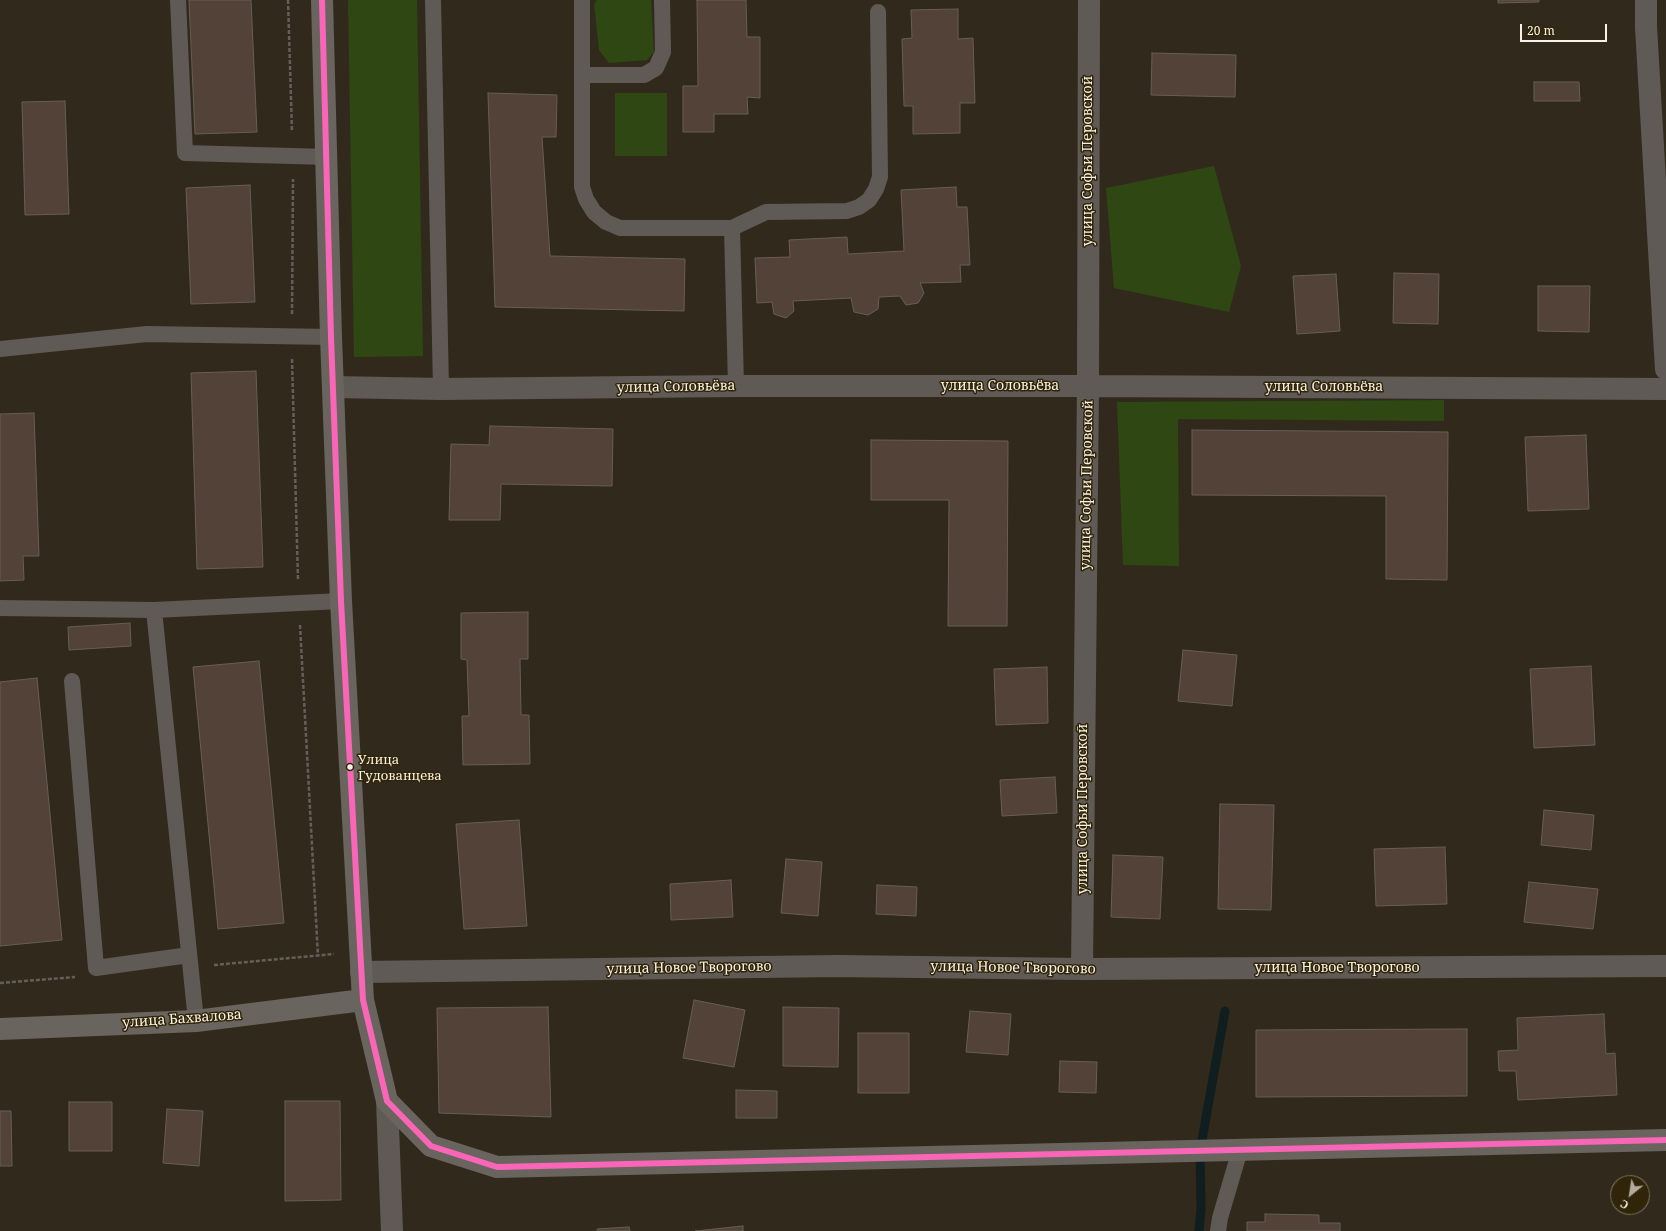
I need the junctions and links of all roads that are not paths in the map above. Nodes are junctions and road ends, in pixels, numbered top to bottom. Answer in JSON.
{"nodes":[{"id":1,"x":178,"y":0,"type":"edge"},
{"id":2,"x":322,"y":0,"type":"edge"},
{"id":3,"x":433,"y":0,"type":"edge"},
{"id":4,"x":582,"y":0,"type":"edge"},
{"id":5,"x":662,"y":0,"type":"edge"},
{"id":6,"x":1089,"y":0,"type":"edge"},
{"id":7,"x":1646,"y":0,"type":"edge"},
{"id":8,"x":878,"y":12,"type":"dead end"},
{"id":9,"x":582,"y":75,"type":"junction"},
{"id":10,"x":327,"y":157,"type":"junction"},
{"id":11,"x":732,"y":228,"type":"junction"},
{"id":12,"x":331,"y":337,"type":"junction"},
{"id":13,"x":0,"y":350,"type":"edge"},
{"id":14,"x":1666,"y":369,"type":"edge"},
{"id":15,"x":736,"y":386,"type":"junction"},
{"id":16,"x":1088,"y":386,"type":"junction"},
{"id":17,"x":333,"y":387,"type":"junction"},
{"id":18,"x":441,"y":389,"type":"junction"},
{"id":19,"x":1666,"y":389,"type":"edge"},
{"id":20,"x":341,"y":601,"type":"junction"},
{"id":21,"x":0,"y":608,"type":"edge"},
{"id":22,"x":154,"y":610,"type":"junction"},
{"id":23,"x":72,"y":681,"type":"dead end"},
{"id":24,"x":189,"y":955,"type":"junction"},
{"id":25,"x":1666,"y":966,"type":"edge"},
{"id":26,"x":1082,"y":969,"type":"junction"},
{"id":27,"x":361,"y":972,"type":"junction"},
{"id":28,"x":363,"y":1000,"type":"junction"},
{"id":29,"x":196,"y":1021,"type":"junction"},
{"id":30,"x":0,"y":1029,"type":"edge"},
{"id":31,"x":387,"y":1102,"type":"junction"},
{"id":32,"x":1666,"y":1140,"type":"edge"},
{"id":33,"x":1240,"y":1150,"type":"junction"},
{"id":34,"x":392,"y":1231,"type":"edge"},
{"id":35,"x":1218,"y":1231,"type":"edge"}],
"edges":[{"from":1,"to":10,"type":"lane"},
{"from":2,"to":10,"type":"street"},
{"from":3,"to":18,"type":"lane"},
{"from":4,"to":9,"type":"lane"},
{"from":5,"to":9,"type":"lane"},
{"from":6,"to":16,"type":"street","name":"улица Софьи Перовской"},
{"from":7,"to":14,"type":"street"},
{"from":8,"to":11,"type":"lane"},
{"from":9,"to":11,"type":"lane"},
{"from":10,"to":12,"type":"street"},
{"from":11,"to":15,"type":"lane"},
{"from":12,"to":13,"type":"lane"},
{"from":12,"to":17,"type":"street"},
{"from":15,"to":16,"type":"street","name":"улица Соловьёва"},
{"from":15,"to":18,"type":"street","name":"улица Соловьёва"},
{"from":16,"to":19,"type":"street","name":"улица Соловьёва"},
{"from":16,"to":26,"type":"street","name":"улица Софьи Перовской"},
{"from":17,"to":18,"type":"street","name":"улица Соловьёва"},
{"from":17,"to":20,"type":"street"},
{"from":20,"to":22,"type":"lane"},
{"from":20,"to":27,"type":"street"},
{"from":21,"to":22,"type":"lane"},
{"from":22,"to":24,"type":"lane"},
{"from":23,"to":24,"type":"lane"},
{"from":24,"to":29,"type":"lane"},
{"from":25,"to":26,"type":"street","name":"улица Новое Творогово"},
{"from":26,"to":27,"type":"street","name":"улица Новое Творогово"},
{"from":27,"to":28,"type":"street"},
{"from":28,"to":29,"type":"street","name":"улица Бахвалова"},
{"from":28,"to":31,"type":"street"},
{"from":29,"to":30,"type":"street","name":"улица Бахвалова"},
{"from":31,"to":33,"type":"street"},
{"from":31,"to":34,"type":"street"},
{"from":32,"to":33,"type":"street"},
{"from":33,"to":35,"type":"lane"}]}
